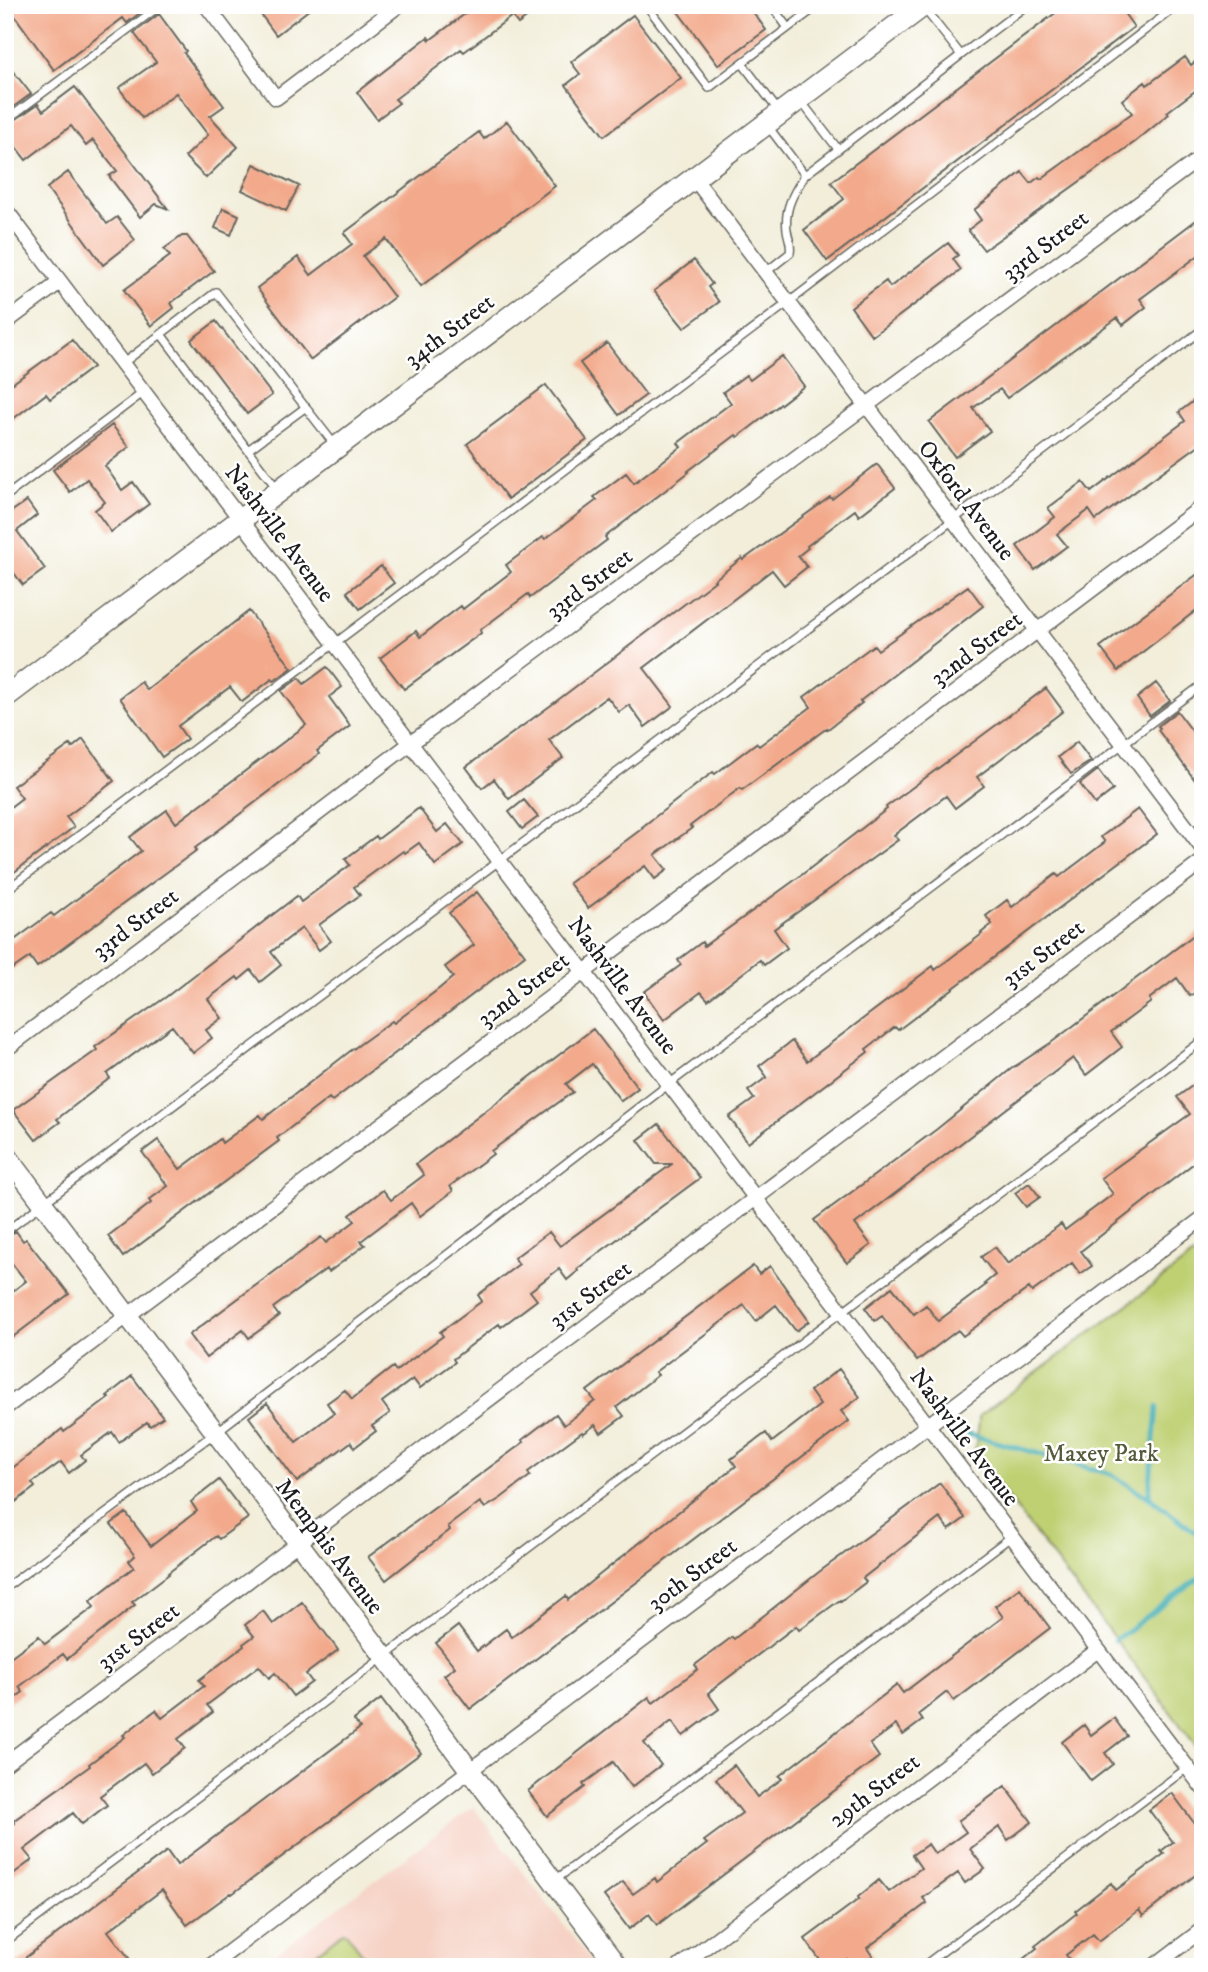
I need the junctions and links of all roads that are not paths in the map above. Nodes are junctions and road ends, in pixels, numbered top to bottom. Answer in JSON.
{"nodes":[{"id":1,"x":160,"y":5,"type":"edge"},
{"id":2,"x":206,"y":5,"type":"edge"},
{"id":3,"x":399,"y":5,"type":"edge"},
{"id":4,"x":771,"y":5,"type":"edge"},
{"id":5,"x":819,"y":5,"type":"edge"},
{"id":6,"x":923,"y":5,"type":"edge"},
{"id":7,"x":1027,"y":5,"type":"edge"},
{"id":8,"x":1178,"y":5,"type":"edge"},
{"id":9,"x":650,"y":10,"type":"dead end"},
{"id":10,"x":788,"y":28,"type":"junction"},
{"id":11,"x":961,"y":55,"type":"junction"},
{"id":12,"x":742,"y":63,"type":"junction"},
{"id":13,"x":799,"y":99,"type":"junction"},
{"id":14,"x":773,"y":118,"type":"junction"},
{"id":15,"x":5,"y":121,"type":"edge"},
{"id":16,"x":838,"y":149,"type":"junction"},
{"id":17,"x":1203,"y":156,"type":"edge"},
{"id":18,"x":805,"y":175,"type":"junction"},
{"id":19,"x":694,"y":177,"type":"junction"},
{"id":20,"x":5,"y":209,"type":"edge"},
{"id":21,"x":766,"y":272,"type":"junction"},
{"id":22,"x":60,"y":282,"type":"junction"},
{"id":23,"x":789,"y":302,"type":"junction"},
{"id":24,"x":5,"y":323,"type":"edge"},
{"id":25,"x":1203,"y":329,"type":"edge"},
{"id":26,"x":160,"y":334,"type":"junction"},
{"id":27,"x":122,"y":363,"type":"junction"},
{"id":28,"x":144,"y":392,"type":"junction"},
{"id":29,"x":867,"y":405,"type":"junction"},
{"id":30,"x":306,"y":408,"type":"junction"},
{"id":31,"x":337,"y":448,"type":"junction"},
{"id":32,"x":248,"y":450,"type":"junction"},
{"id":33,"x":279,"y":491,"type":"junction"},
{"id":34,"x":5,"y":497,"type":"edge"},
{"id":35,"x":1203,"y":506,"type":"edge"},
{"id":36,"x":242,"y":519,"type":"junction"},
{"id":37,"x":953,"y":520,"type":"junction"},
{"id":38,"x":1037,"y":631,"type":"junction"},
{"id":39,"x":335,"y":642,"type":"junction"},
{"id":40,"x":1203,"y":684,"type":"edge"},
{"id":41,"x":5,"y":697,"type":"edge"},
{"id":42,"x":411,"y":743,"type":"junction"},
{"id":43,"x":1124,"y":745,"type":"junction"},
{"id":44,"x":1203,"y":849,"type":"edge"},
{"id":45,"x":499,"y":859,"type":"junction"},
{"id":46,"x":1203,"y":861,"type":"edge"},
{"id":47,"x":5,"y":891,"type":"edge"},
{"id":48,"x":584,"y":971,"type":"junction"},
{"id":49,"x":1203,"y":1040,"type":"edge"},
{"id":50,"x":5,"y":1050,"type":"edge"},
{"id":51,"x":669,"y":1084,"type":"junction"},
{"id":52,"x":5,"y":1153,"type":"edge"},
{"id":53,"x":756,"y":1198,"type":"junction"},
{"id":54,"x":43,"y":1204,"type":"junction"},
{"id":55,"x":1203,"y":1218,"type":"edge"},
{"id":56,"x":5,"y":1232,"type":"edge"},
{"id":57,"x":842,"y":1312,"type":"junction"},
{"id":58,"x":127,"y":1316,"type":"junction"},
{"id":59,"x":5,"y":1408,"type":"edge"},
{"id":60,"x":928,"y":1425,"type":"junction"},
{"id":61,"x":215,"y":1433,"type":"junction"},
{"id":62,"x":1012,"y":1536,"type":"junction"},
{"id":63,"x":298,"y":1543,"type":"junction"},
{"id":64,"x":5,"y":1588,"type":"edge"},
{"id":65,"x":1098,"y":1650,"type":"junction"},
{"id":66,"x":384,"y":1657,"type":"junction"},
{"id":67,"x":5,"y":1764,"type":"edge"},
{"id":68,"x":1187,"y":1768,"type":"junction"},
{"id":69,"x":469,"y":1771,"type":"junction"},
{"id":70,"x":1203,"y":1788,"type":"edge"},
{"id":71,"x":553,"y":1881,"type":"junction"},
{"id":72,"x":1203,"y":1929,"type":"edge"},
{"id":73,"x":5,"y":1942,"type":"edge"},
{"id":74,"x":209,"y":1967,"type":"edge"},
{"id":75,"x":618,"y":1967,"type":"edge"},
{"id":76,"x":679,"y":1967,"type":"edge"},
{"id":77,"x":922,"y":1967,"type":"edge"},
{"id":78,"x":1153,"y":1967,"type":"edge"}],
"edges":[{"from":1,"to":15,"type":"lane"},
{"from":2,"to":3,"type":"street"},
{"from":4,"to":10,"type":"lane"},
{"from":5,"to":10,"type":"lane"},
{"from":6,"to":11,"type":"lane"},
{"from":6,"to":13,"type":"main road","name":"34th Street"},
{"from":7,"to":11,"type":"lane"},
{"from":8,"to":23,"type":"lane"},
{"from":9,"to":12,"type":"lane"},
{"from":10,"to":12,"type":"lane"},
{"from":11,"to":16,"type":"lane"},
{"from":12,"to":14,"type":"lane"},
{"from":13,"to":14,"type":"main road","name":"34th Street"},
{"from":13,"to":16,"type":"lane"},
{"from":14,"to":18,"type":"lane"},
{"from":14,"to":19,"type":"main road","name":"34th Street"},
{"from":16,"to":18,"type":"lane"},
{"from":17,"to":29,"type":"street","name":"33rd Street"},
{"from":18,"to":21,"type":"lane"},
{"from":19,"to":21,"type":"street","name":"Oxford Avenue"},
{"from":19,"to":31,"type":"main road","name":"34th Street"},
{"from":20,"to":22,"type":"street","name":"Nashville Avenue"},
{"from":21,"to":23,"type":"street","name":"Oxford Avenue"},
{"from":22,"to":24,"type":"street"},
{"from":22,"to":27,"type":"street","name":"Nashville Avenue"},
{"from":23,"to":29,"type":"street","name":"Oxford Avenue"},
{"from":23,"to":39,"type":"lane"},
{"from":25,"to":37,"type":"lane"},
{"from":26,"to":27,"type":"lane"},
{"from":26,"to":30,"type":"lane"},
{"from":26,"to":32,"type":"lane"},
{"from":27,"to":28,"type":"street","name":"Nashville Avenue"},
{"from":28,"to":34,"type":"lane"},
{"from":28,"to":36,"type":"street","name":"Nashville Avenue"},
{"from":29,"to":37,"type":"street","name":"Oxford Avenue"},
{"from":29,"to":42,"type":"street","name":"33rd Street"},
{"from":30,"to":31,"type":"lane"},
{"from":30,"to":32,"type":"lane"},
{"from":31,"to":33,"type":"main road","name":"34th Street"},
{"from":32,"to":33,"type":"lane"},
{"from":33,"to":36,"type":"main road","name":"34th Street"},
{"from":35,"to":38,"type":"street","name":"32nd Street"},
{"from":36,"to":39,"type":"street","name":"Nashville Avenue"},
{"from":36,"to":41,"type":"main road","name":"34th Street"},
{"from":37,"to":38,"type":"street","name":"Oxford Avenue"},
{"from":37,"to":45,"type":"lane"},
{"from":38,"to":43,"type":"street","name":"Oxford Avenue"},
{"from":38,"to":48,"type":"street","name":"32nd Street"},
{"from":39,"to":42,"type":"street","name":"Nashville Avenue"},
{"from":39,"to":47,"type":"lane"},
{"from":40,"to":43,"type":"lane"},
{"from":42,"to":45,"type":"street","name":"Nashville Avenue"},
{"from":42,"to":50,"type":"street","name":"33rd Street"},
{"from":43,"to":44,"type":"street","name":"Oxford Avenue"},
{"from":43,"to":51,"type":"lane"},
{"from":45,"to":48,"type":"street","name":"Nashville Avenue"},
{"from":45,"to":54,"type":"lane"},
{"from":46,"to":53,"type":"street","name":"31st Street"},
{"from":48,"to":51,"type":"street","name":"Nashville Avenue"},
{"from":48,"to":58,"type":"street","name":"32nd Street"},
{"from":49,"to":57,"type":"lane"},
{"from":51,"to":53,"type":"street","name":"Nashville Avenue"},
{"from":51,"to":61,"type":"lane"},
{"from":52,"to":54,"type":"street","name":"Memphis Avenue"},
{"from":53,"to":57,"type":"street","name":"Nashville Avenue"},
{"from":53,"to":63,"type":"street","name":"31st Street"},
{"from":54,"to":56,"type":"lane"},
{"from":54,"to":58,"type":"street","name":"Memphis Avenue"},
{"from":55,"to":60,"type":"street","name":"30th Street"},
{"from":57,"to":60,"type":"street","name":"Nashville Avenue"},
{"from":57,"to":66,"type":"lane"},
{"from":58,"to":59,"type":"street","name":"32nd Street"},
{"from":58,"to":61,"type":"street","name":"Memphis Avenue"},
{"from":60,"to":62,"type":"street","name":"Nashville Avenue"},
{"from":60,"to":69,"type":"street","name":"30th Street"},
{"from":61,"to":63,"type":"street","name":"Memphis Avenue"},
{"from":61,"to":64,"type":"lane"},
{"from":62,"to":65,"type":"street","name":"Nashville Avenue"},
{"from":62,"to":71,"type":"lane"},
{"from":63,"to":66,"type":"street","name":"Memphis Avenue"},
{"from":63,"to":67,"type":"street","name":"31st Street"},
{"from":65,"to":68,"type":"street","name":"Nashville Avenue"},
{"from":65,"to":76,"type":"street","name":"29th Street"},
{"from":66,"to":69,"type":"street","name":"Memphis Avenue"},
{"from":66,"to":73,"type":"lane"},
{"from":68,"to":70,"type":"street","name":"Nashville Avenue"},
{"from":68,"to":77,"type":"lane"},
{"from":69,"to":71,"type":"street","name":"Memphis Avenue"},
{"from":69,"to":74,"type":"street","name":"30th Street"},
{"from":71,"to":75,"type":"street","name":"Memphis Avenue"},
{"from":72,"to":78,"type":"street"}]}
